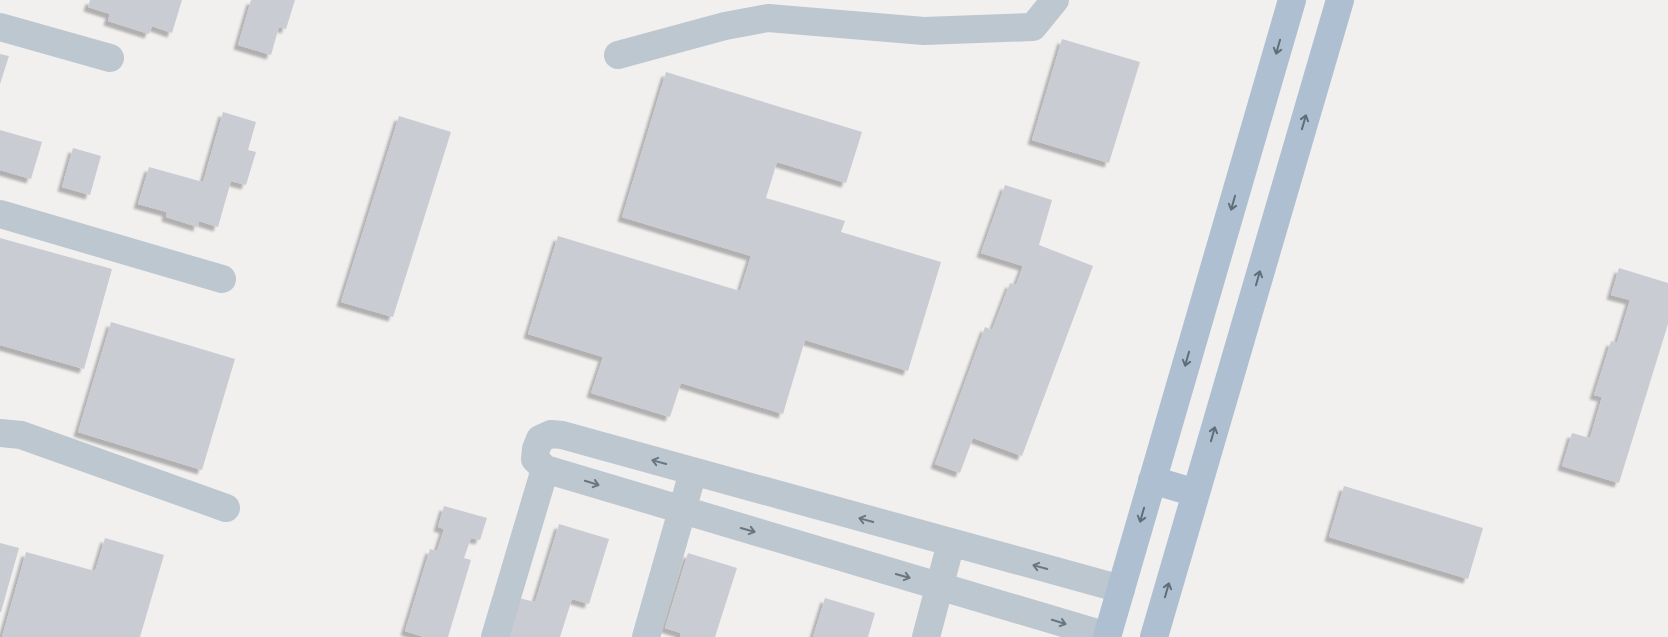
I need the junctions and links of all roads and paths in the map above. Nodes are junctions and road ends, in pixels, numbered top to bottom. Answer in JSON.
{"nodes":[{"id":1,"x":1055,"y":0,"type":"edge"},
{"id":2,"x":1292,"y":0,"type":"edge"},
{"id":3,"x":1340,"y":0,"type":"edge"},
{"id":4,"x":0,"y":27,"type":"edge"},
{"id":5,"x":618,"y":55,"type":"dead end"},
{"id":6,"x":110,"y":58,"type":"dead end"},
{"id":7,"x":0,"y":214,"type":"edge"},
{"id":8,"x":222,"y":279,"type":"dead end"},
{"id":9,"x":0,"y":433,"type":"edge"},
{"id":10,"x":545,"y":469,"type":"junction"},
{"id":11,"x":693,"y":472,"type":"junction"},
{"id":12,"x":1152,"y":480,"type":"junction"},
{"id":13,"x":1196,"y":492,"type":"junction"},
{"id":14,"x":226,"y":508,"type":"dead end"},
{"id":15,"x":683,"y":510,"type":"junction"},
{"id":16,"x":951,"y":543,"type":"junction"},
{"id":17,"x":938,"y":586,"type":"junction"},
{"id":18,"x":1121,"y":589,"type":"junction"},
{"id":19,"x":1107,"y":636,"type":"edge"},
{"id":20,"x":495,"y":637,"type":"edge"},
{"id":21,"x":646,"y":637,"type":"edge"},
{"id":22,"x":926,"y":637,"type":"edge"},
{"id":23,"x":1154,"y":637,"type":"edge"}],
"edges":[{"from":1,"to":5,"type":"street"},
{"from":2,"to":12,"type":"main road","one_way":true},
{"from":13,"to":3,"type":"main road","one_way":true},
{"from":4,"to":6,"type":"street"},
{"from":7,"to":8,"type":"street"},
{"from":9,"to":14,"type":"street"},
{"from":11,"to":10,"type":"street","one_way":true},
{"from":10,"to":15,"type":"street","one_way":true},
{"from":10,"to":20,"type":"street"},
{"from":11,"to":15,"type":"street"},
{"from":16,"to":11,"type":"street","one_way":true},
{"from":12,"to":13,"type":"main road"},
{"from":12,"to":18,"type":"main road","one_way":true},
{"from":23,"to":13,"type":"main road","one_way":true},
{"from":15,"to":17,"type":"street","one_way":true},
{"from":15,"to":21,"type":"street"},
{"from":16,"to":17,"type":"street"},
{"from":18,"to":16,"type":"street","one_way":true},
{"from":17,"to":19,"type":"street","one_way":true},
{"from":17,"to":22,"type":"street"},
{"from":18,"to":19,"type":"main road"}]}
